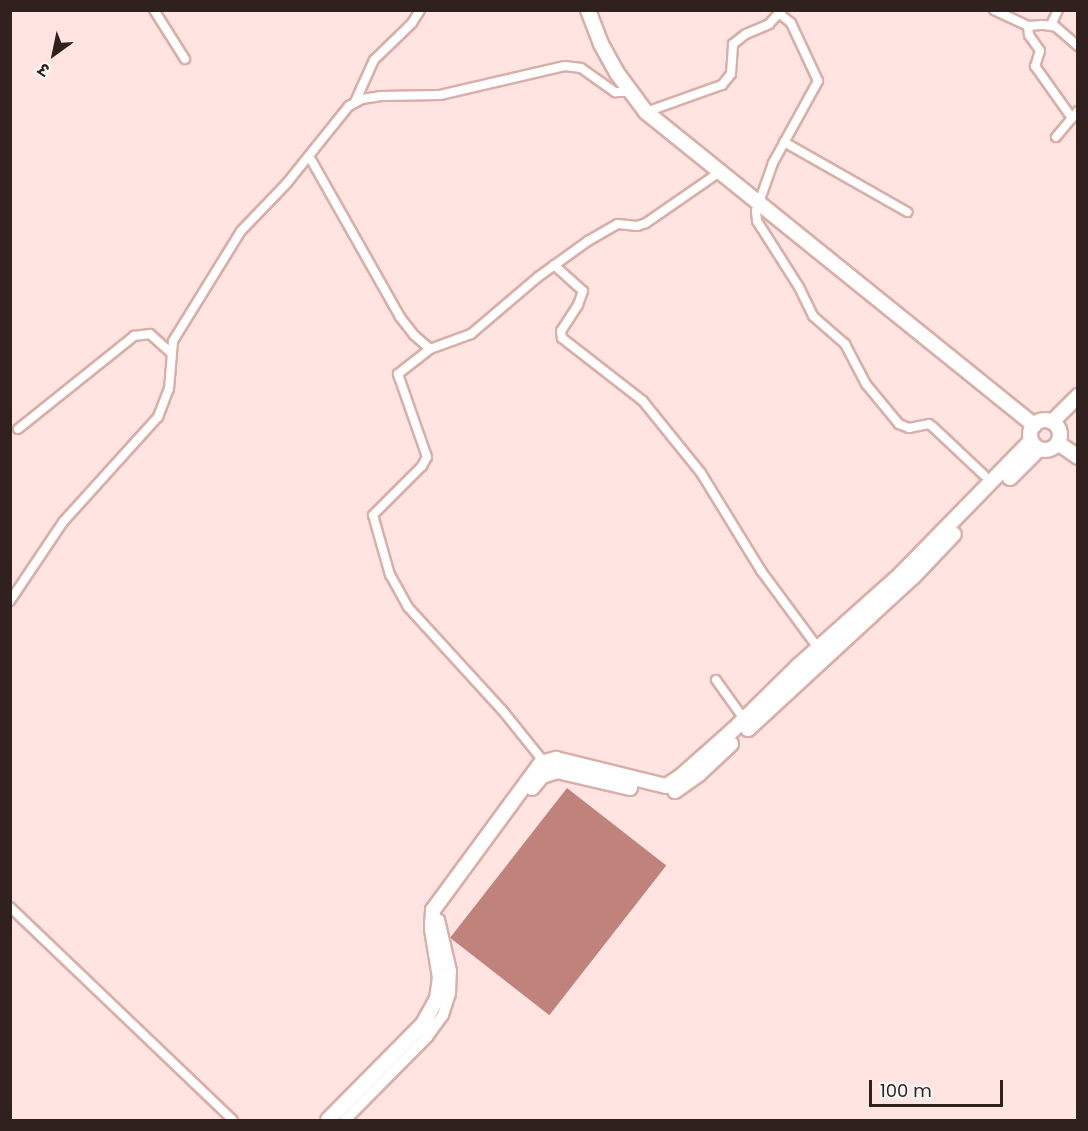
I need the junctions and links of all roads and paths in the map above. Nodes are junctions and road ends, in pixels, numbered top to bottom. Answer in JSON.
{"nodes":[{"id":1,"x":154,"y":10,"type":"edge"},
{"id":2,"x":420,"y":10,"type":"edge"},
{"id":3,"x":588,"y":10,"type":"edge"},
{"id":4,"x":994,"y":10,"type":"edge"},
{"id":5,"x":1058,"y":10,"type":"edge"},
{"id":6,"x":781,"y":12,"type":"edge"},
{"id":7,"x":1051,"y":25,"type":"junction"},
{"id":8,"x":1028,"y":26,"type":"junction"},
{"id":9,"x":1077,"y":46,"type":"edge"},
{"id":10,"x":185,"y":59,"type":"dead end"},
{"id":11,"x":630,"y":92,"type":"junction"},
{"id":12,"x":355,"y":102,"type":"junction"},
{"id":13,"x":646,"y":112,"type":"junction"},
{"id":14,"x":1074,"y":114,"type":"edge"},
{"id":15,"x":1056,"y":137,"type":"dead end"},
{"id":16,"x":784,"y":142,"type":"junction"},
{"id":17,"x":309,"y":156,"type":"junction"},
{"id":18,"x":721,"y":171,"type":"junction"},
{"id":19,"x":759,"y":201,"type":"junction"},
{"id":20,"x":907,"y":212,"type":"dead end"},
{"id":21,"x":554,"y":265,"type":"junction"},
{"id":22,"x":430,"y":349,"type":"junction"},
{"id":23,"x":170,"y":352,"type":"junction"},
{"id":24,"x":1077,"y":396,"type":"edge"},
{"id":25,"x":1077,"y":409,"type":"edge"},
{"id":26,"x":1034,"y":425,"type":"junction"},
{"id":27,"x":1055,"y":425,"type":"junction"},
{"id":28,"x":18,"y":429,"type":"dead end"},
{"id":29,"x":1058,"y":443,"type":"junction"},
{"id":30,"x":1035,"y":445,"type":"junction"},
{"id":31,"x":1077,"y":458,"type":"edge"},
{"id":32,"x":984,"y":475,"type":"dead end"},
{"id":33,"x":10,"y":601,"type":"edge"},
{"id":34,"x":818,"y":648,"type":"junction"},
{"id":35,"x":716,"y":680,"type":"dead end"},
{"id":36,"x":744,"y":719,"type":"junction"},
{"id":37,"x":544,"y":762,"type":"junction"},
{"id":38,"x":10,"y":908,"type":"edge"},
{"id":39,"x":435,"y":924,"type":"junction"},
{"id":40,"x":233,"y":1120,"type":"edge"},
{"id":41,"x":322,"y":1120,"type":"edge"},
{"id":42,"x":328,"y":1120,"type":"edge"},
{"id":43,"x":339,"y":1120,"type":"edge"},
{"id":44,"x":345,"y":1120,"type":"edge"}],
"edges":[{"from":1,"to":10,"type":"street"},
{"from":2,"to":12,"type":"street"},
{"from":3,"to":11,"type":"main road"},
{"from":4,"to":8,"type":"street"},
{"from":5,"to":7,"type":"street"},
{"from":6,"to":13,"type":"street"},
{"from":6,"to":16,"type":"street"},
{"from":7,"to":8,"type":"street"},
{"from":7,"to":9,"type":"street"},
{"from":8,"to":14,"type":"street"},
{"from":11,"to":12,"type":"street"},
{"from":11,"to":13,"type":"main road"},
{"from":12,"to":17,"type":"street"},
{"from":13,"to":18,"type":"main road"},
{"from":14,"to":15,"type":"street"},
{"from":16,"to":19,"type":"street"},
{"from":16,"to":20,"type":"street"},
{"from":17,"to":22,"type":"street"},
{"from":17,"to":23,"type":"street"},
{"from":18,"to":19,"type":"main road"},
{"from":18,"to":21,"type":"street"},
{"from":19,"to":26,"type":"main road"},
{"from":19,"to":32,"type":"street"},
{"from":21,"to":22,"type":"street"},
{"from":21,"to":34,"type":"street"},
{"from":22,"to":37,"type":"street"},
{"from":23,"to":28,"type":"street"},
{"from":23,"to":33,"type":"street"},
{"from":24,"to":27,"type":"main road"},
{"from":25,"to":27,"type":"main road"},
{"from":26,"to":27,"type":"main road"},
{"from":26,"to":30,"type":"main road"},
{"from":27,"to":29,"type":"main road"},
{"from":29,"to":30,"type":"main road"},
{"from":29,"to":31,"type":"main road"},
{"from":30,"to":34,"type":"main road"},
{"from":30,"to":39,"type":"main road"},
{"from":34,"to":36,"type":"main road"},
{"from":35,"to":36,"type":"street"},
{"from":36,"to":37,"type":"main road"},
{"from":37,"to":39,"type":"main road"},
{"from":38,"to":40,"type":"street"},
{"from":39,"to":41,"type":"street"},
{"from":39,"to":42,"type":"main road"},
{"from":39,"to":43,"type":"main road"},
{"from":39,"to":44,"type":"street"}]}
